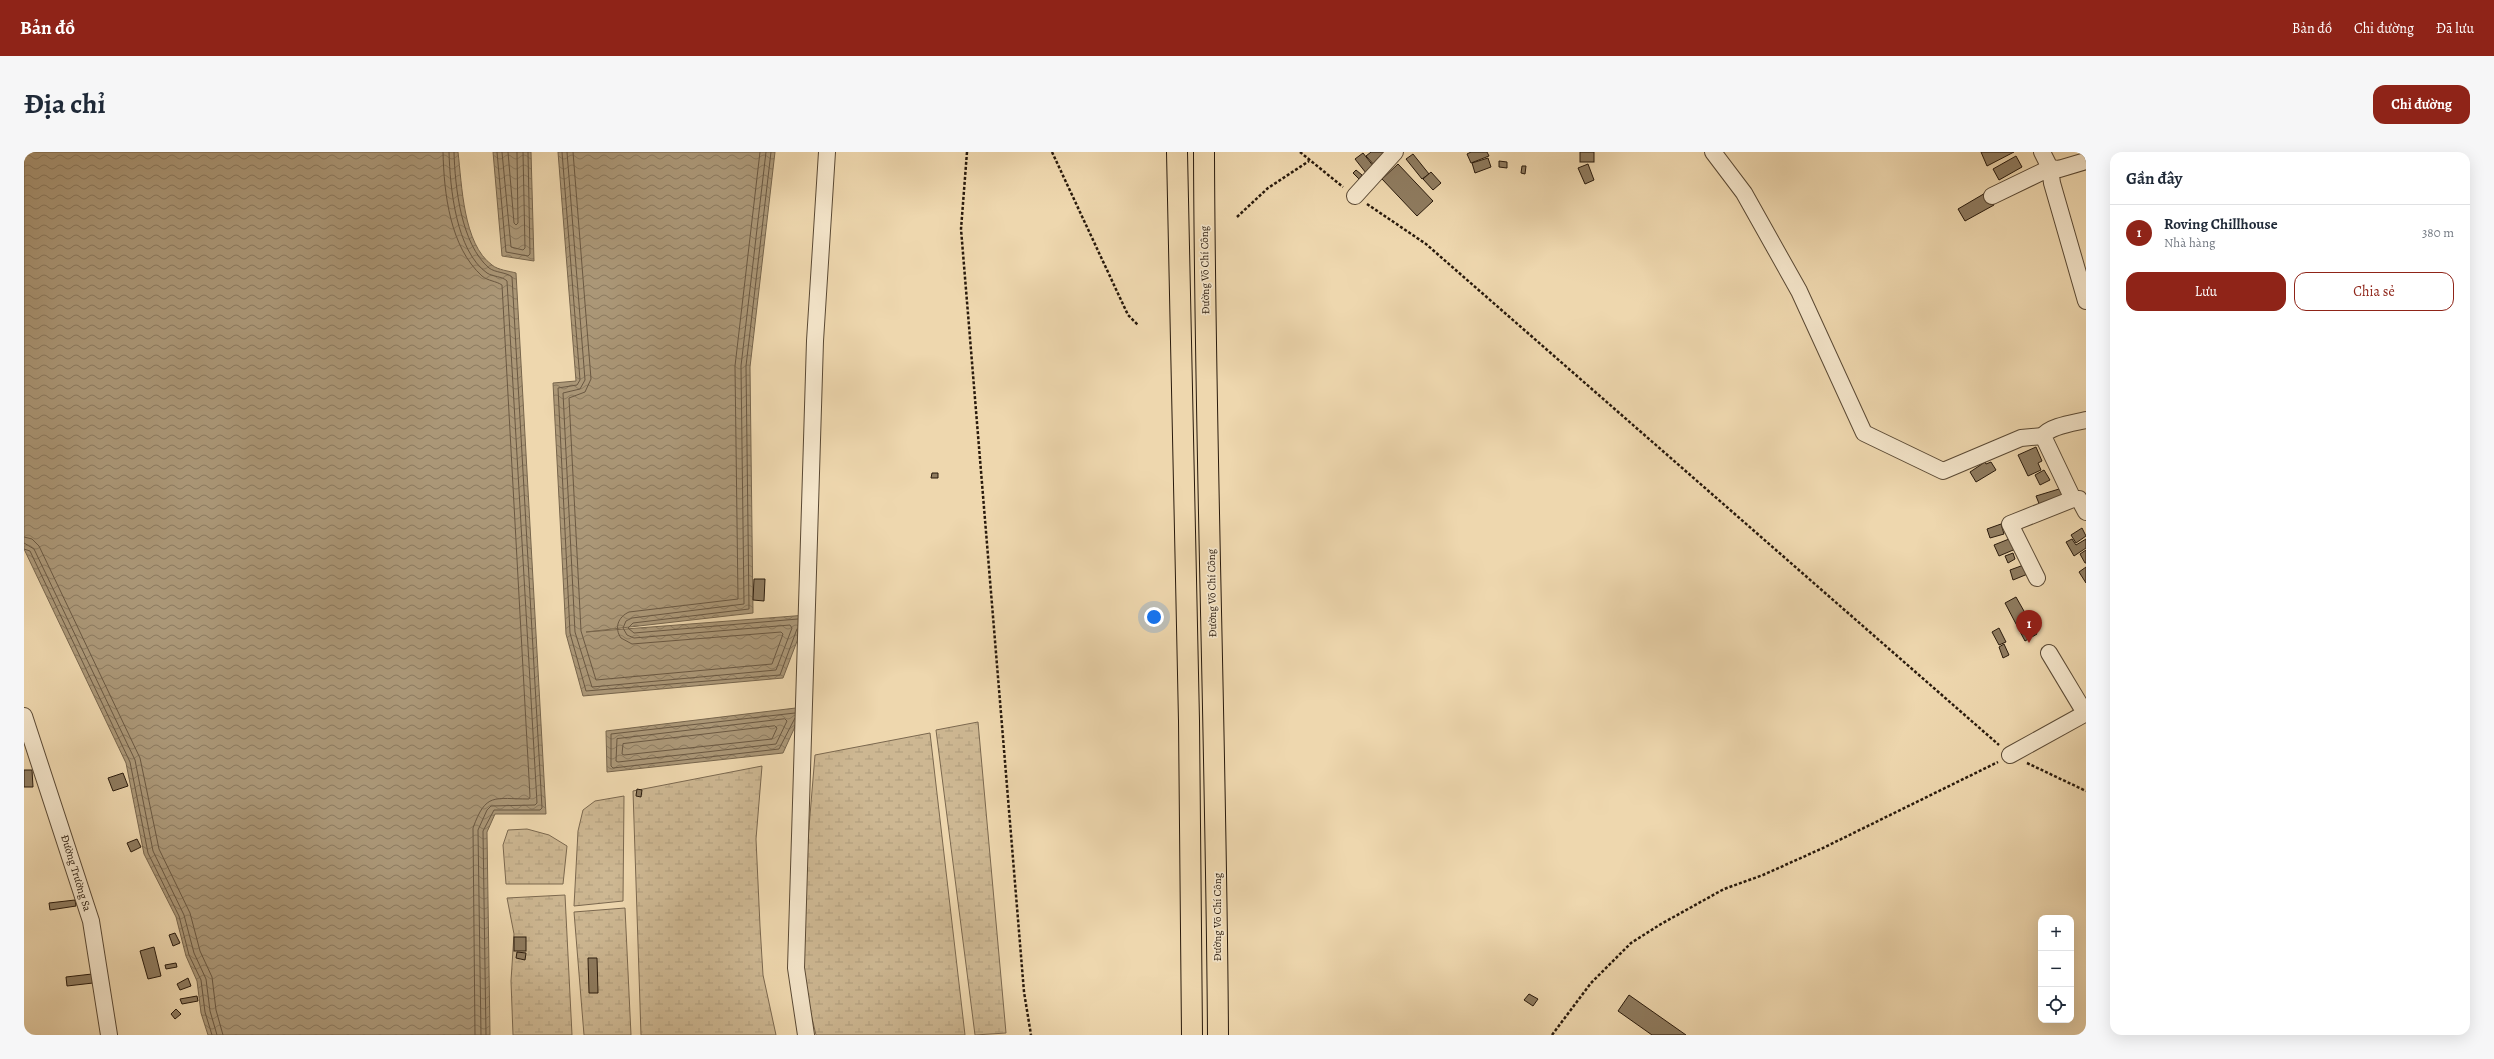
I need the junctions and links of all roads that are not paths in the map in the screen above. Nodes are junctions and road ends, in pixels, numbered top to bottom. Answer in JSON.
{"nodes":[{"id":1,"x":827,"y":152,"type":"edge"},
{"id":2,"x":1177,"y":152,"type":"edge"},
{"id":3,"x":1204,"y":152,"type":"edge"},
{"id":4,"x":1395,"y":152,"type":"edge"},
{"id":5,"x":1713,"y":152,"type":"edge"},
{"id":6,"x":2042,"y":152,"type":"edge"},
{"id":7,"x":2086,"y":161,"type":"edge"},
{"id":8,"x":2050,"y":168,"type":"junction"},
{"id":9,"x":1355,"y":196,"type":"road end"},
{"id":10,"x":1992,"y":196,"type":"dead end"},
{"id":11,"x":2086,"y":301,"type":"edge"},
{"id":12,"x":2086,"y":420,"type":"edge"},
{"id":13,"x":2043,"y":436,"type":"junction"},
{"id":14,"x":2073,"y":499,"type":"junction"},
{"id":15,"x":2086,"y":512,"type":"edge"},
{"id":16,"x":2037,"y":578,"type":"dead end"},
{"id":17,"x":2049,"y":653,"type":"dead end"},
{"id":18,"x":2086,"y":713,"type":"edge"},
{"id":19,"x":24,"y":716,"type":"edge"},
{"id":20,"x":2010,"y":755,"type":"road end"},
{"id":21,"x":109,"y":1035,"type":"edge"},
{"id":22,"x":806,"y":1035,"type":"edge"},
{"id":23,"x":1192,"y":1035,"type":"edge"},
{"id":24,"x":1218,"y":1035,"type":"edge"}],
"edges":[{"from":1,"to":22,"type":"street"},
{"from":2,"to":23,"type":"main road"},
{"from":3,"to":24,"type":"main road","name":"Đường Võ Chí Công"},
{"from":4,"to":9,"type":"street"},
{"from":5,"to":13,"type":"street"},
{"from":6,"to":8,"type":"street"},
{"from":7,"to":8,"type":"street"},
{"from":8,"to":10,"type":"street"},
{"from":8,"to":11,"type":"street"},
{"from":12,"to":13,"type":"street"},
{"from":13,"to":14,"type":"street"},
{"from":14,"to":15,"type":"street"},
{"from":14,"to":16,"type":"street"},
{"from":17,"to":18,"type":"street"},
{"from":18,"to":20,"type":"street"},
{"from":19,"to":21,"type":"street","name":"Đường Trường Sa"}]}
